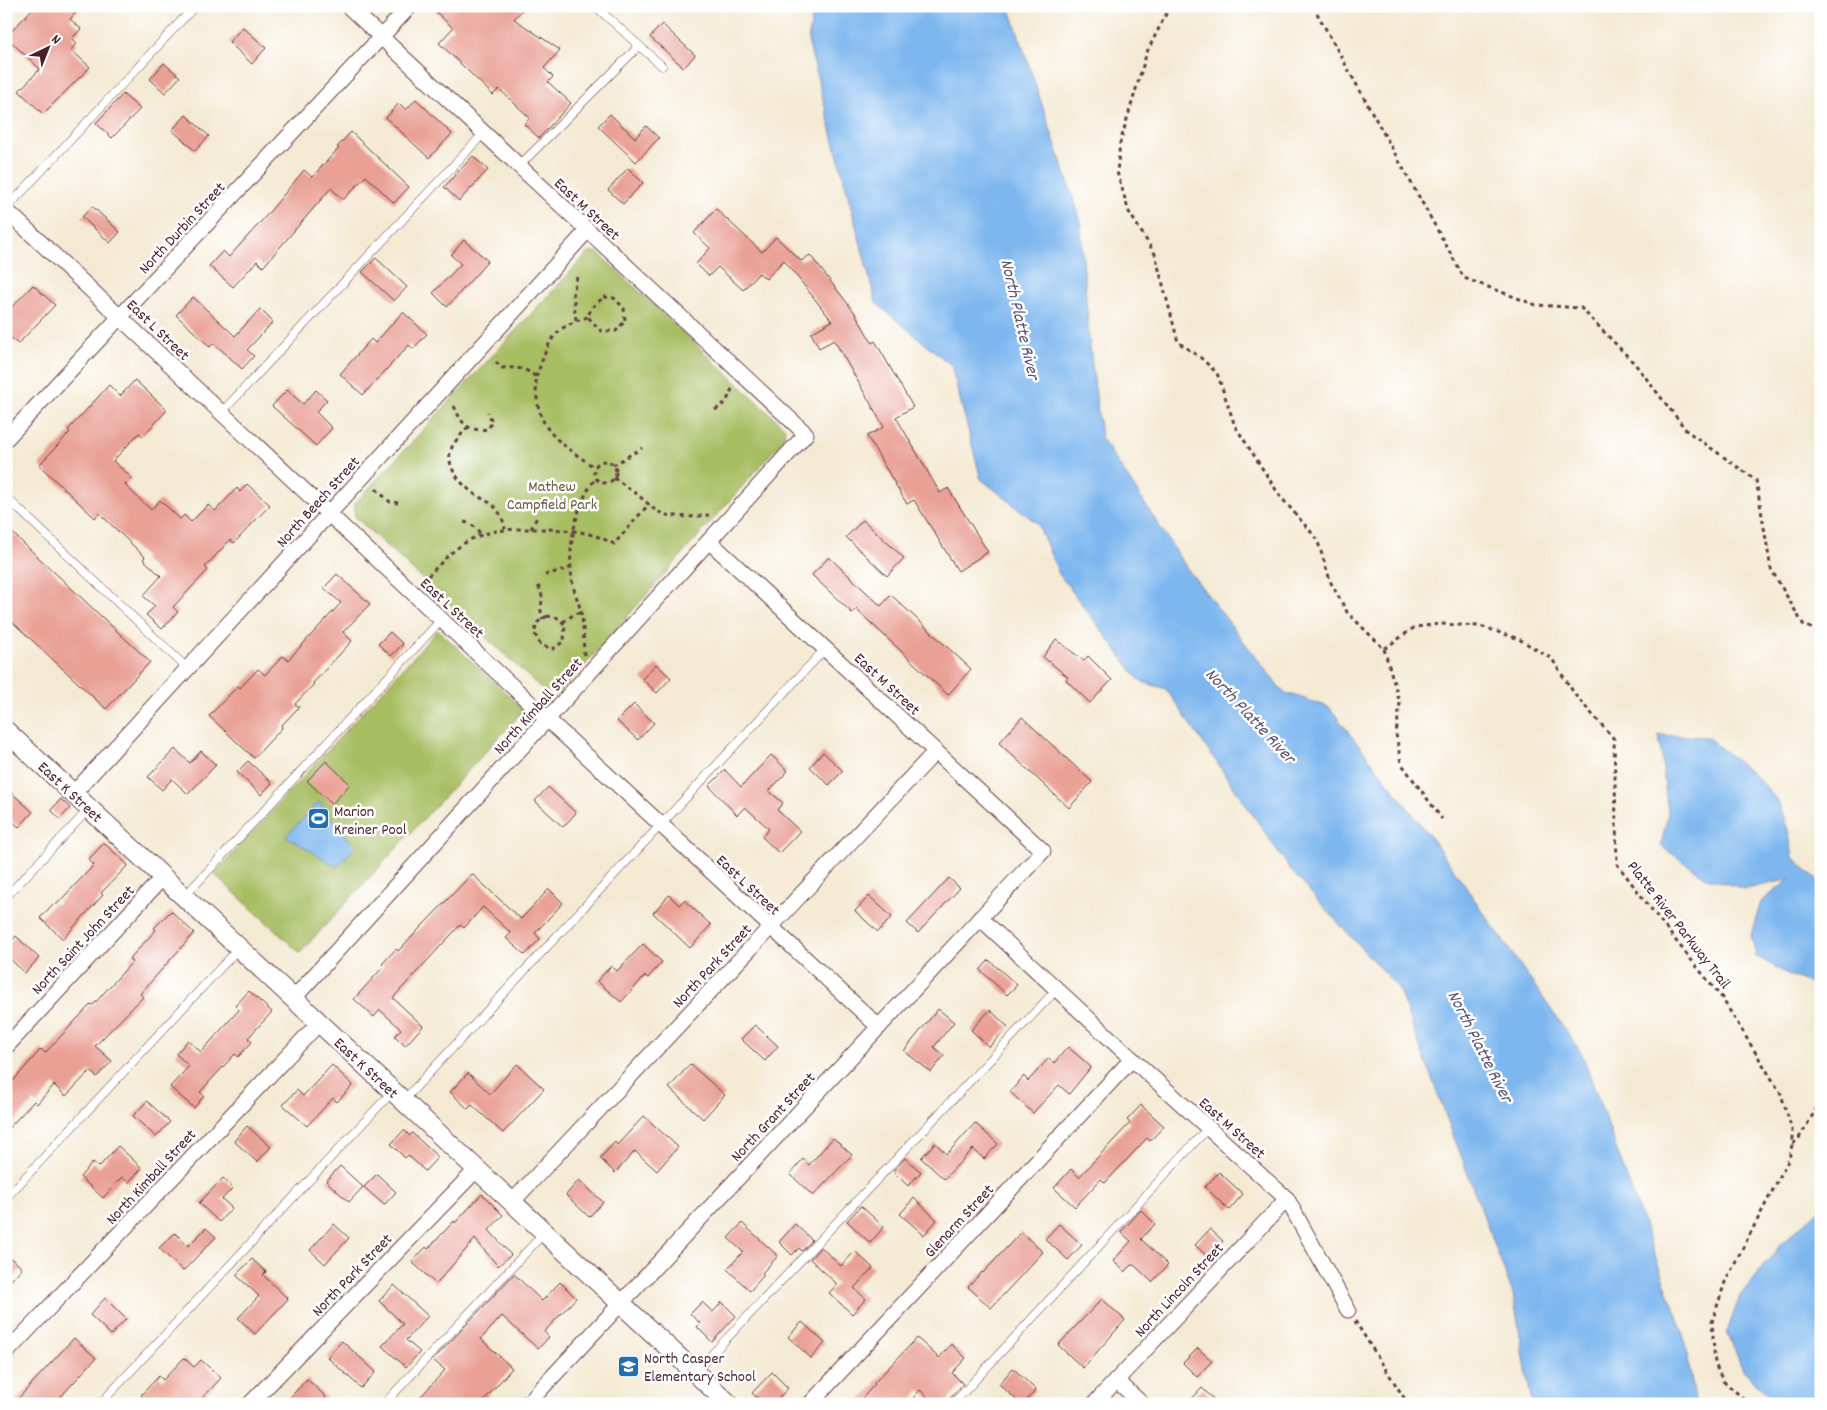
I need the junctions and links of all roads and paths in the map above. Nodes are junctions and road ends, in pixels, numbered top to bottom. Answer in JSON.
{"nodes":[{"id":1,"x":195,"y":6,"type":"edge"},
{"id":2,"x":348,"y":6,"type":"edge"},
{"id":3,"x":410,"y":6,"type":"edge"},
{"id":4,"x":595,"y":6,"type":"edge"},
{"id":5,"x":1170,"y":6,"type":"edge"},
{"id":6,"x":1313,"y":6,"type":"edge"},
{"id":7,"x":382,"y":38,"type":"junction"},
{"id":8,"x":639,"y":46,"type":"junction"},
{"id":9,"x":662,"y":66,"type":"dead end"},
{"id":10,"x":483,"y":134,"type":"junction"},
{"id":11,"x":518,"y":167,"type":"junction"},
{"id":12,"x":6,"y":209,"type":"edge"},
{"id":13,"x":587,"y":231,"type":"junction"},
{"id":14,"x":577,"y":276,"type":"dead end"},
{"id":15,"x":121,"y":316,"type":"junction"},
{"id":16,"x":588,"y":317,"type":"junction"},
{"id":17,"x":576,"y":320,"type":"junction"},
{"id":18,"x":496,"y":362,"type":"dead end"},
{"id":19,"x":536,"y":377,"type":"junction"},
{"id":20,"x":732,"y":388,"type":"dead end"},
{"id":21,"x":454,"y":406,"type":"dead end"},
{"id":22,"x":715,"y":410,"type":"dead end"},
{"id":23,"x":222,"y":412,"type":"junction"},
{"id":24,"x":488,"y":412,"type":"dead end"},
{"id":25,"x":468,"y":427,"type":"junction"},
{"id":26,"x":806,"y":434,"type":"joint"},
{"id":27,"x":6,"y":439,"type":"edge"},
{"id":28,"x":642,"y":448,"type":"dead end"},
{"id":29,"x":612,"y":465,"type":"junction"},
{"id":30,"x":595,"y":468,"type":"junction"},
{"id":31,"x":596,"y":478,"type":"junction"},
{"id":32,"x":614,"y":478,"type":"junction"},
{"id":33,"x":376,"y":489,"type":"dead end"},
{"id":34,"x":6,"y":497,"type":"edge"},
{"id":35,"x":398,"y":503,"type":"dead end"},
{"id":36,"x":649,"y":504,"type":"junction"},
{"id":37,"x":329,"y":514,"type":"junction"},
{"id":38,"x":538,"y":515,"type":"dead end"},
{"id":39,"x":709,"y":515,"type":"dead end"},
{"id":40,"x":464,"y":522,"type":"dead end"},
{"id":41,"x":505,"y":529,"type":"junction"},
{"id":42,"x":531,"y":529,"type":"junction"},
{"id":43,"x":575,"y":530,"type":"junction"},
{"id":44,"x":481,"y":535,"type":"junction"},
{"id":45,"x":709,"y":541,"type":"junction"},
{"id":46,"x":570,"y":568,"type":"junction"},
{"id":47,"x":545,"y":575,"type":"dead end"},
{"id":48,"x":428,"y":576,"type":"dead end"},
{"id":49,"x":538,"y":586,"type":"dead end"},
{"id":50,"x":581,"y":612,"type":"junction"},
{"id":51,"x":543,"y":619,"type":"junction"},
{"id":52,"x":441,"y":620,"type":"junction"},
{"id":53,"x":562,"y":622,"type":"junction"},
{"id":54,"x":1821,"y":634,"type":"edge"},
{"id":55,"x":825,"y":649,"type":"junction"},
{"id":56,"x":1384,"y":649,"type":"junction"},
{"id":57,"x":584,"y":656,"type":"dead end"},
{"id":58,"x":188,"y":669,"type":"junction"},
{"id":59,"x":547,"y":719,"type":"junction"},
{"id":60,"x":8,"y":737,"type":"edge"},
{"id":61,"x":936,"y":752,"type":"junction"},
{"id":62,"x":73,"y":794,"type":"junction"},
{"id":63,"x":89,"y":809,"type":"junction"},
{"id":64,"x":1442,"y":819,"type":"dead end"},
{"id":65,"x":661,"y":825,"type":"junction"},
{"id":66,"x":1043,"y":851,"type":"joint"},
{"id":67,"x":163,"y":877,"type":"junction"},
{"id":68,"x":6,"y":897,"type":"edge"},
{"id":69,"x":184,"y":897,"type":"junction"},
{"id":70,"x":980,"y":918,"type":"junction"},
{"id":71,"x":770,"y":927,"type":"junction"},
{"id":72,"x":239,"y":948,"type":"junction"},
{"id":73,"x":1057,"y":990,"type":"junction"},
{"id":74,"x":294,"y":999,"type":"junction"},
{"id":75,"x":319,"y":1023,"type":"junction"},
{"id":76,"x":879,"y":1027,"type":"junction"},
{"id":77,"x":6,"y":1047,"type":"edge"},
{"id":78,"x":1132,"y":1059,"type":"junction"},
{"id":79,"x":398,"y":1096,"type":"junction"},
{"id":80,"x":1821,"y":1101,"type":"edge"},
{"id":81,"x":1208,"y":1128,"type":"junction"},
{"id":82,"x":1792,"y":1145,"type":"junction"},
{"id":83,"x":477,"y":1169,"type":"junction"},
{"id":84,"x":6,"y":1198,"type":"edge"},
{"id":85,"x":1287,"y":1199,"type":"junction"},
{"id":86,"x":512,"y":1202,"type":"junction"},
{"id":87,"x":545,"y":1232,"type":"junction"},
{"id":88,"x":621,"y":1303,"type":"junction"},
{"id":89,"x":1348,"y":1310,"type":"joint"},
{"id":90,"x":6,"y":1353,"type":"edge"},
{"id":91,"x":695,"y":1372,"type":"junction"},
{"id":92,"x":1116,"y":1380,"type":"junction"},
{"id":93,"x":100,"y":1404,"type":"edge"},
{"id":94,"x":250,"y":1404,"type":"edge"},
{"id":95,"x":384,"y":1404,"type":"edge"},
{"id":96,"x":527,"y":1404,"type":"edge"},
{"id":97,"x":729,"y":1404,"type":"edge"},
{"id":98,"x":810,"y":1404,"type":"edge"},
{"id":99,"x":953,"y":1404,"type":"edge"},
{"id":100,"x":1094,"y":1404,"type":"edge"},
{"id":101,"x":1142,"y":1404,"type":"edge"},
{"id":102,"x":1408,"y":1404,"type":"edge"},
{"id":103,"x":1750,"y":1404,"type":"edge"}],
"edges":[{"from":1,"to":12,"type":"lane"},
{"from":2,"to":7,"type":"street","name":"East M Street"},
{"from":3,"to":7,"type":"street","name":"North Durbin Street"},
{"from":4,"to":8,"type":"lane"},
{"from":5,"to":56,"type":"path"},
{"from":6,"to":54,"type":"path"},
{"from":7,"to":10,"type":"street","name":"East M Street"},
{"from":7,"to":15,"type":"street","name":"North Durbin Street"},
{"from":8,"to":9,"type":"lane"},
{"from":8,"to":11,"type":"lane"},
{"from":10,"to":11,"type":"street","name":"East M Street"},
{"from":10,"to":23,"type":"lane"},
{"from":11,"to":13,"type":"street","name":"East M Street"},
{"from":12,"to":15,"type":"street","name":"East L Street"},
{"from":13,"to":26,"type":"street","name":"East M Street"},
{"from":13,"to":37,"type":"street","name":"North Beech Street"},
{"from":14,"to":17,"type":"path"},
{"from":15,"to":23,"type":"street","name":"East L Street"},
{"from":15,"to":27,"type":"street","name":"North Durbin Street"},
{"from":16,"to":16,"type":"path"},
{"from":16,"to":17,"type":"path"},
{"from":17,"to":19,"type":"path"},
{"from":18,"to":19,"type":"path"},
{"from":19,"to":30,"type":"path"},
{"from":20,"to":22,"type":"path"},
{"from":21,"to":25,"type":"path"},
{"from":23,"to":37,"type":"street","name":"East L Street"},
{"from":24,"to":25,"type":"path"},
{"from":25,"to":41,"type":"path"},
{"from":26,"to":45,"type":"street","name":"North Kimball Street"},
{"from":28,"to":29,"type":"path"},
{"from":29,"to":30,"type":"path"},
{"from":29,"to":32,"type":"path"},
{"from":30,"to":31,"type":"path"},
{"from":31,"to":32,"type":"path"},
{"from":31,"to":43,"type":"path"},
{"from":32,"to":36,"type":"path"},
{"from":33,"to":35,"type":"path"},
{"from":34,"to":58,"type":"lane"},
{"from":36,"to":39,"type":"path"},
{"from":36,"to":43,"type":"path"},
{"from":37,"to":52,"type":"street","name":"East L Street"},
{"from":37,"to":58,"type":"street","name":"North Beech Street"},
{"from":38,"to":42,"type":"path"},
{"from":40,"to":44,"type":"path"},
{"from":41,"to":42,"type":"path"},
{"from":41,"to":44,"type":"path"},
{"from":42,"to":43,"type":"path"},
{"from":43,"to":46,"type":"path"},
{"from":44,"to":48,"type":"path"},
{"from":45,"to":55,"type":"street","name":"East M Street"},
{"from":45,"to":59,"type":"street","name":"North Kimball Street"},
{"from":46,"to":47,"type":"path"},
{"from":46,"to":50,"type":"path"},
{"from":49,"to":51,"type":"path"},
{"from":50,"to":53,"type":"path"},
{"from":50,"to":57,"type":"path"},
{"from":51,"to":53,"type":"path"},
{"from":51,"to":53,"type":"path"},
{"from":52,"to":59,"type":"street","name":"East L Street"},
{"from":52,"to":69,"type":"lane"},
{"from":55,"to":61,"type":"street","name":"East M Street"},
{"from":55,"to":65,"type":"lane"},
{"from":56,"to":64,"type":"path"},
{"from":56,"to":82,"type":"path","name":"Platte River Parkway Trail"},
{"from":58,"to":62,"type":"street","name":"North Beech Street"},
{"from":59,"to":65,"type":"street","name":"East L Street"},
{"from":59,"to":74,"type":"street","name":"North Kimball Street"},
{"from":60,"to":62,"type":"street","name":"East K Street"},
{"from":61,"to":66,"type":"street","name":"East M Street"},
{"from":61,"to":71,"type":"street","name":"North Park Street"},
{"from":62,"to":63,"type":"street","name":"East K Street"},
{"from":63,"to":67,"type":"street","name":"East K Street"},
{"from":63,"to":68,"type":"lane"},
{"from":65,"to":71,"type":"street","name":"East L Street"},
{"from":65,"to":79,"type":"lane"},
{"from":66,"to":70,"type":"street","name":"North Grant Street"},
{"from":67,"to":69,"type":"street","name":"East K Street"},
{"from":67,"to":77,"type":"street","name":"North Saint John Street"},
{"from":69,"to":72,"type":"street","name":"East K Street"},
{"from":70,"to":73,"type":"street","name":"East M Street"},
{"from":70,"to":76,"type":"street","name":"North Grant Street"},
{"from":71,"to":76,"type":"street","name":"East L Street"},
{"from":71,"to":86,"type":"street","name":"North Park Street"},
{"from":72,"to":74,"type":"street","name":"East K Street"},
{"from":72,"to":84,"type":"lane"},
{"from":73,"to":78,"type":"street","name":"East M Street"},
{"from":73,"to":91,"type":"lane"},
{"from":74,"to":75,"type":"street","name":"East K Street"},
{"from":75,"to":79,"type":"street","name":"East K Street"},
{"from":75,"to":90,"type":"street","name":"North Kimball Street"},
{"from":76,"to":88,"type":"street","name":"North Grant Street"},
{"from":78,"to":81,"type":"street","name":"East M Street"},
{"from":78,"to":98,"type":"street","name":"Glenarm Street"},
{"from":79,"to":83,"type":"street","name":"East K Street"},
{"from":79,"to":93,"type":"lane"},
{"from":80,"to":82,"type":"path"},
{"from":81,"to":85,"type":"street","name":"East M Street"},
{"from":81,"to":99,"type":"lane"},
{"from":82,"to":103,"type":"path","name":"Platte River Parkway Trail"},
{"from":83,"to":86,"type":"street","name":"East K Street"},
{"from":83,"to":94,"type":"street","name":"North Park Street"},
{"from":85,"to":89,"type":"street","name":"East M Street"},
{"from":85,"to":92,"type":"street","name":"North Lincoln Street"},
{"from":86,"to":87,"type":"street","name":"East K Street"},
{"from":87,"to":88,"type":"street","name":"East K Street"},
{"from":87,"to":95,"type":"lane"},
{"from":88,"to":91,"type":"street","name":"East K Street"},
{"from":88,"to":96,"type":"street","name":"North Grant Street"},
{"from":89,"to":102,"type":"path"},
{"from":91,"to":97,"type":"street","name":"East K Street"},
{"from":92,"to":100,"type":"street","name":"North Lincoln Street"},
{"from":92,"to":101,"type":"street"}]}
